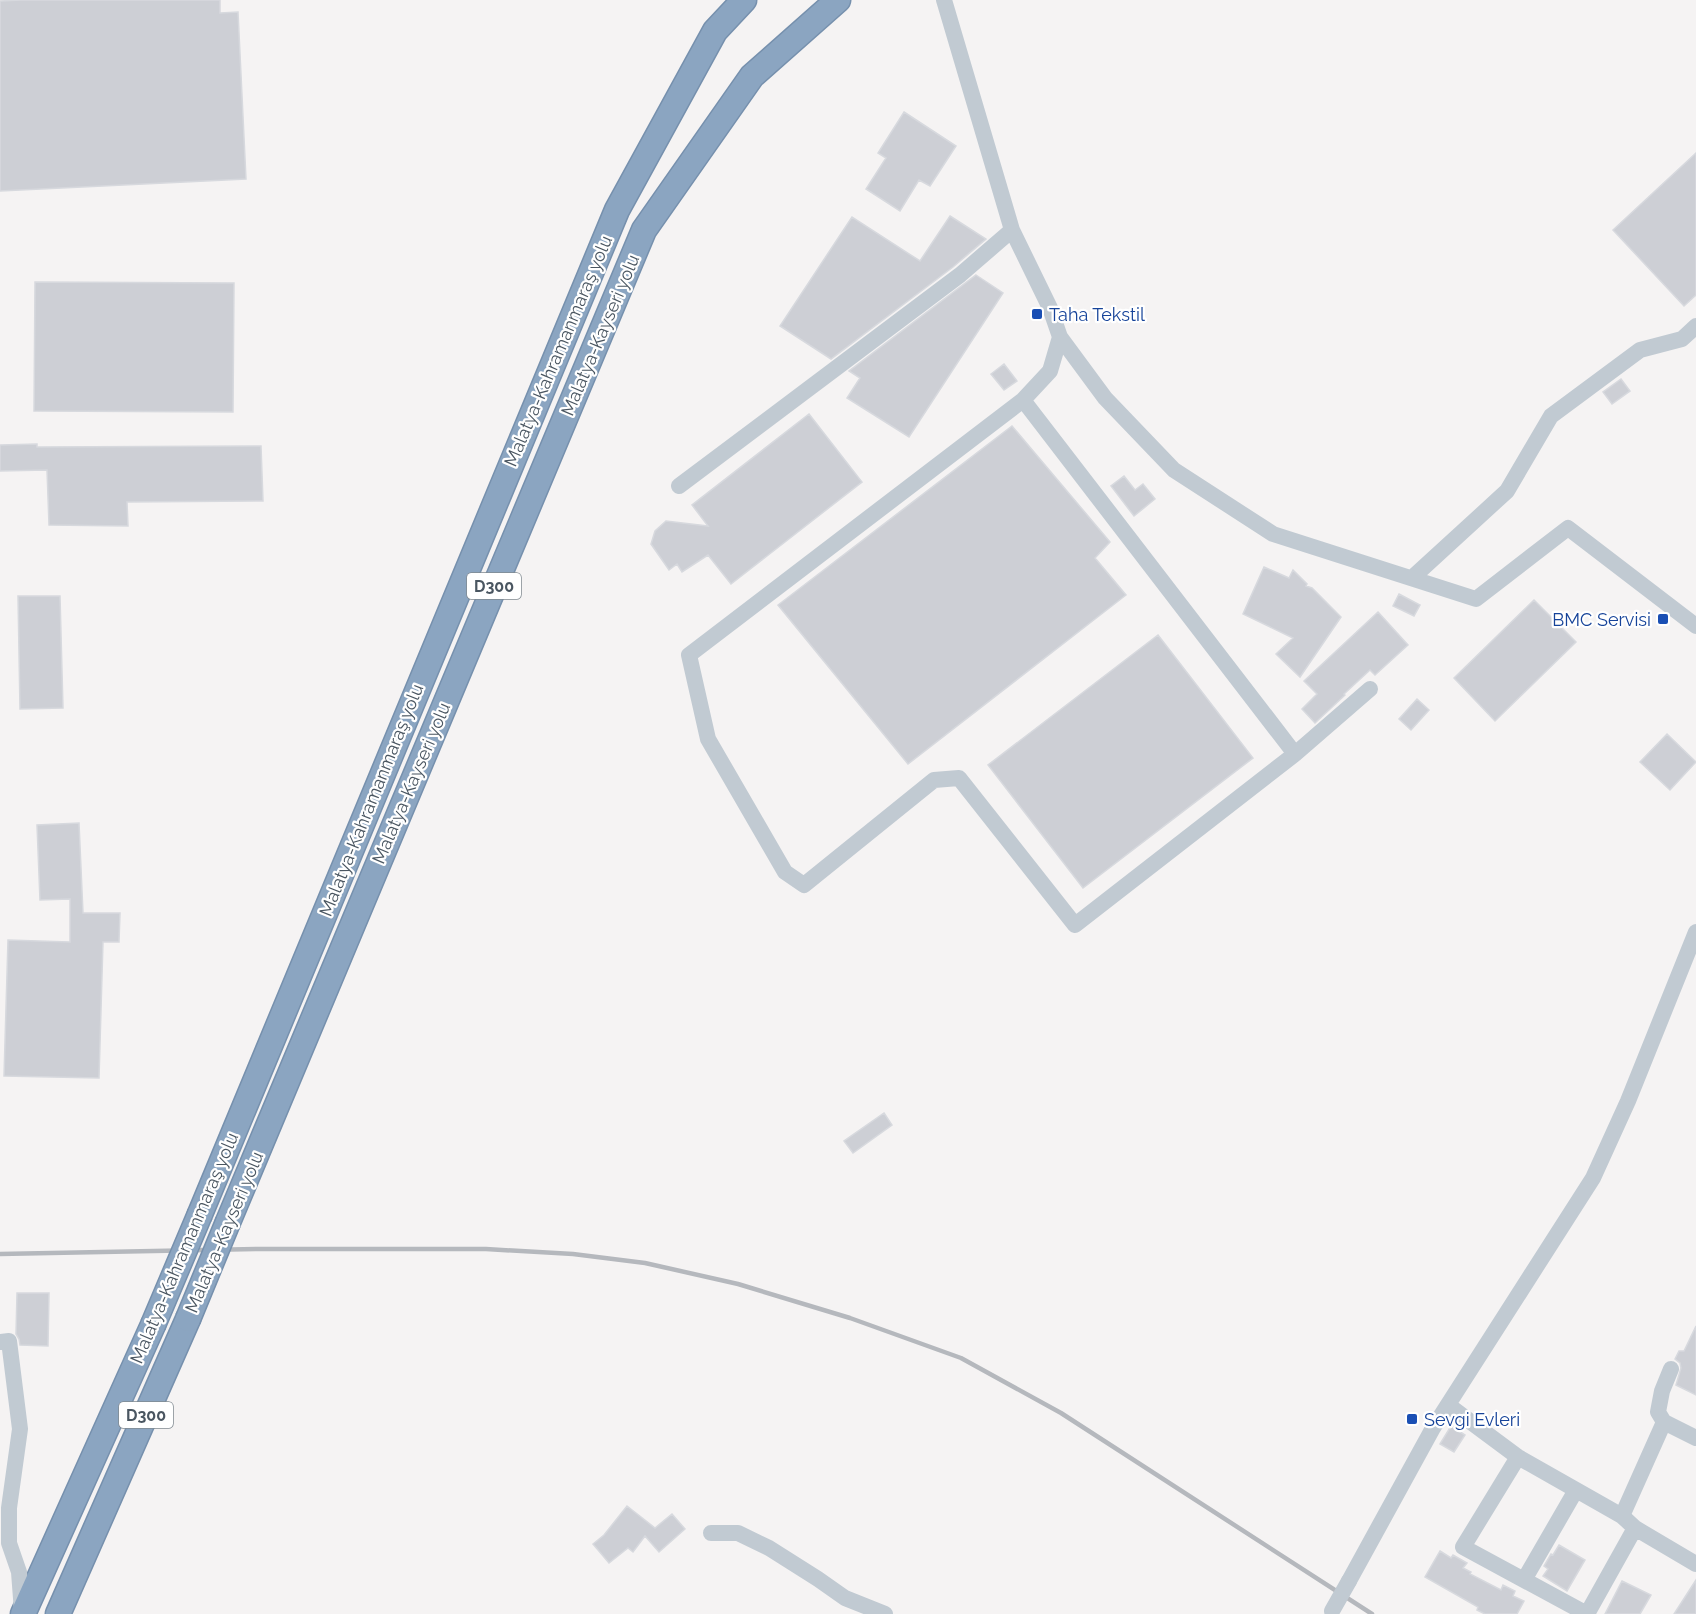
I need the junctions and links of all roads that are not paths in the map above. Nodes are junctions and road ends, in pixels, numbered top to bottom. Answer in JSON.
{"nodes":[{"id":1,"x":736,"y":0,"type":"edge"},
{"id":2,"x":744,"y":0,"type":"edge"},
{"id":3,"x":838,"y":0,"type":"edge"},
{"id":4,"x":944,"y":0,"type":"edge"},
{"id":5,"x":715,"y":31,"type":"junction"},
{"id":6,"x":1012,"y":230,"type":"junction"},
{"id":7,"x":1696,"y":326,"type":"edge"},
{"id":8,"x":1060,"y":337,"type":"junction"},
{"id":9,"x":1023,"y":400,"type":"junction"},
{"id":10,"x":679,"y":486,"type":"dead end"},
{"id":11,"x":1412,"y":578,"type":"junction"},
{"id":12,"x":1696,"y":626,"type":"edge"},
{"id":13,"x":1370,"y":689,"type":"dead end"},
{"id":14,"x":1295,"y":754,"type":"junction"},
{"id":15,"x":1696,"y":932,"type":"edge"},
{"id":16,"x":0,"y":1342,"type":"edge"},
{"id":17,"x":1671,"y":1370,"type":"dead end"},
{"id":18,"x":1448,"y":1405,"type":"junction"},
{"id":19,"x":1664,"y":1422,"type":"junction"},
{"id":20,"x":1696,"y":1438,"type":"edge"},
{"id":21,"x":1518,"y":1457,"type":"junction"},
{"id":22,"x":1576,"y":1490,"type":"junction"},
{"id":23,"x":1622,"y":1516,"type":"junction"},
{"id":24,"x":1635,"y":1528,"type":"junction"},
{"id":25,"x":711,"y":1533,"type":"dead end"},
{"id":26,"x":1696,"y":1564,"type":"edge"},
{"id":27,"x":1524,"y":1580,"type":"junction"},
{"id":28,"x":1331,"y":1612,"type":"edge"},
{"id":29,"x":22,"y":1614,"type":"edge"},
{"id":30,"x":58,"y":1614,"type":"edge"},
{"id":31,"x":885,"y":1614,"type":"edge"}],
"edges":[{"from":1,"to":5,"type":"highway"},
{"from":2,"to":5,"type":"highway","name":"Malatya-Kahramanmaraş yolu","number":"D300"},
{"from":3,"to":30,"type":"highway","name":"Malatya-Kayseri yolu","number":"D300","bridge":true},
{"from":4,"to":6,"type":"street"},
{"from":5,"to":29,"type":"highway","name":"Malatya-Kahramanmaraş yolu","number":"D300","bridge":true},
{"from":6,"to":8,"type":"street"},
{"from":6,"to":10,"type":"street"},
{"from":7,"to":11,"type":"street"},
{"from":8,"to":9,"type":"street"},
{"from":8,"to":11,"type":"street"},
{"from":9,"to":14,"type":"street"},
{"from":9,"to":14,"type":"street"},
{"from":11,"to":12,"type":"street"},
{"from":13,"to":14,"type":"street"},
{"from":15,"to":18,"type":"street"},
{"from":16,"to":29,"type":"street"},
{"from":17,"to":19,"type":"street"},
{"from":18,"to":21,"type":"street"},
{"from":18,"to":28,"type":"street","bridge":true},
{"from":19,"to":20,"type":"street"},
{"from":19,"to":23,"type":"street"},
{"from":21,"to":22,"type":"street"},
{"from":21,"to":27,"type":"street"},
{"from":22,"to":23,"type":"street"},
{"from":22,"to":27,"type":"street"},
{"from":23,"to":24,"type":"street"},
{"from":24,"to":26,"type":"street"},
{"from":24,"to":27,"type":"street"},
{"from":25,"to":31,"type":"street"}]}
